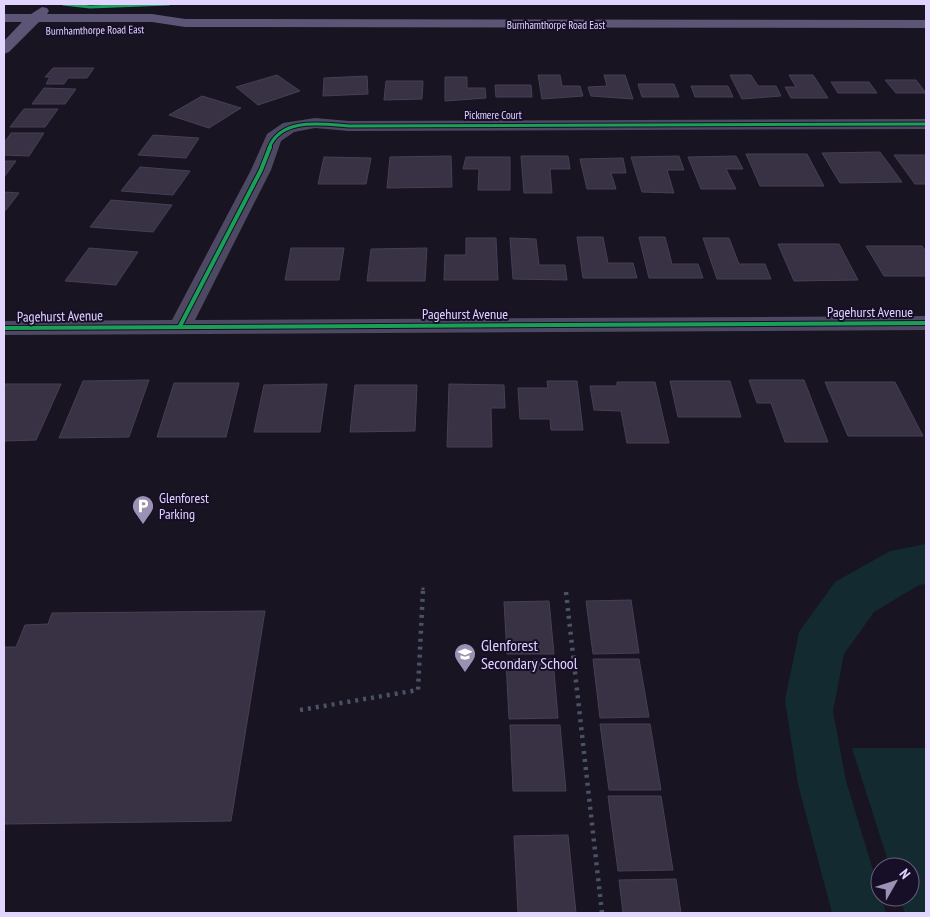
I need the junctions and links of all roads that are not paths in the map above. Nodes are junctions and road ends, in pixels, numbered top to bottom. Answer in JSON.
{"nodes":[{"id":1,"x":21,"y":4,"type":"edge"},
{"id":2,"x":50,"y":4,"type":"edge"},
{"id":3,"x":4,"y":18,"type":"edge"},
{"id":4,"x":34,"y":18,"type":"junction"},
{"id":5,"x":185,"y":23,"type":"junction"},
{"id":6,"x":926,"y":24,"type":"edge"},
{"id":7,"x":4,"y":30,"type":"edge"},
{"id":8,"x":22,"y":30,"type":"junction"},
{"id":9,"x":4,"y":49,"type":"edge"},
{"id":10,"x":926,"y":124,"type":"edge"},
{"id":11,"x":926,"y":323,"type":"edge"},
{"id":12,"x":180,"y":326,"type":"junction"},
{"id":13,"x":4,"y":328,"type":"edge"}],
"edges":[{"from":1,"to":3,"type":"main road"},
{"from":2,"to":4,"type":"main road"},
{"from":3,"to":4,"type":"main road","name":"Burnhamthorpe Road East"},
{"from":4,"to":5,"type":"main road","name":"Burnhamthorpe Road East"},
{"from":4,"to":8,"type":"main road"},
{"from":5,"to":6,"type":"main road","name":"Burnhamthorpe Road East"},
{"from":5,"to":8,"type":"main road","name":"Burnhamthorpe Road East"},
{"from":7,"to":8,"type":"main road","name":"Burnhamthorpe Road East"},
{"from":8,"to":9,"type":"main road"},
{"from":10,"to":12,"type":"street","name":"Pickmere Court"},
{"from":11,"to":12,"type":"street","name":"Pagehurst Avenue"},
{"from":12,"to":13,"type":"street","name":"Pagehurst Avenue"}]}
